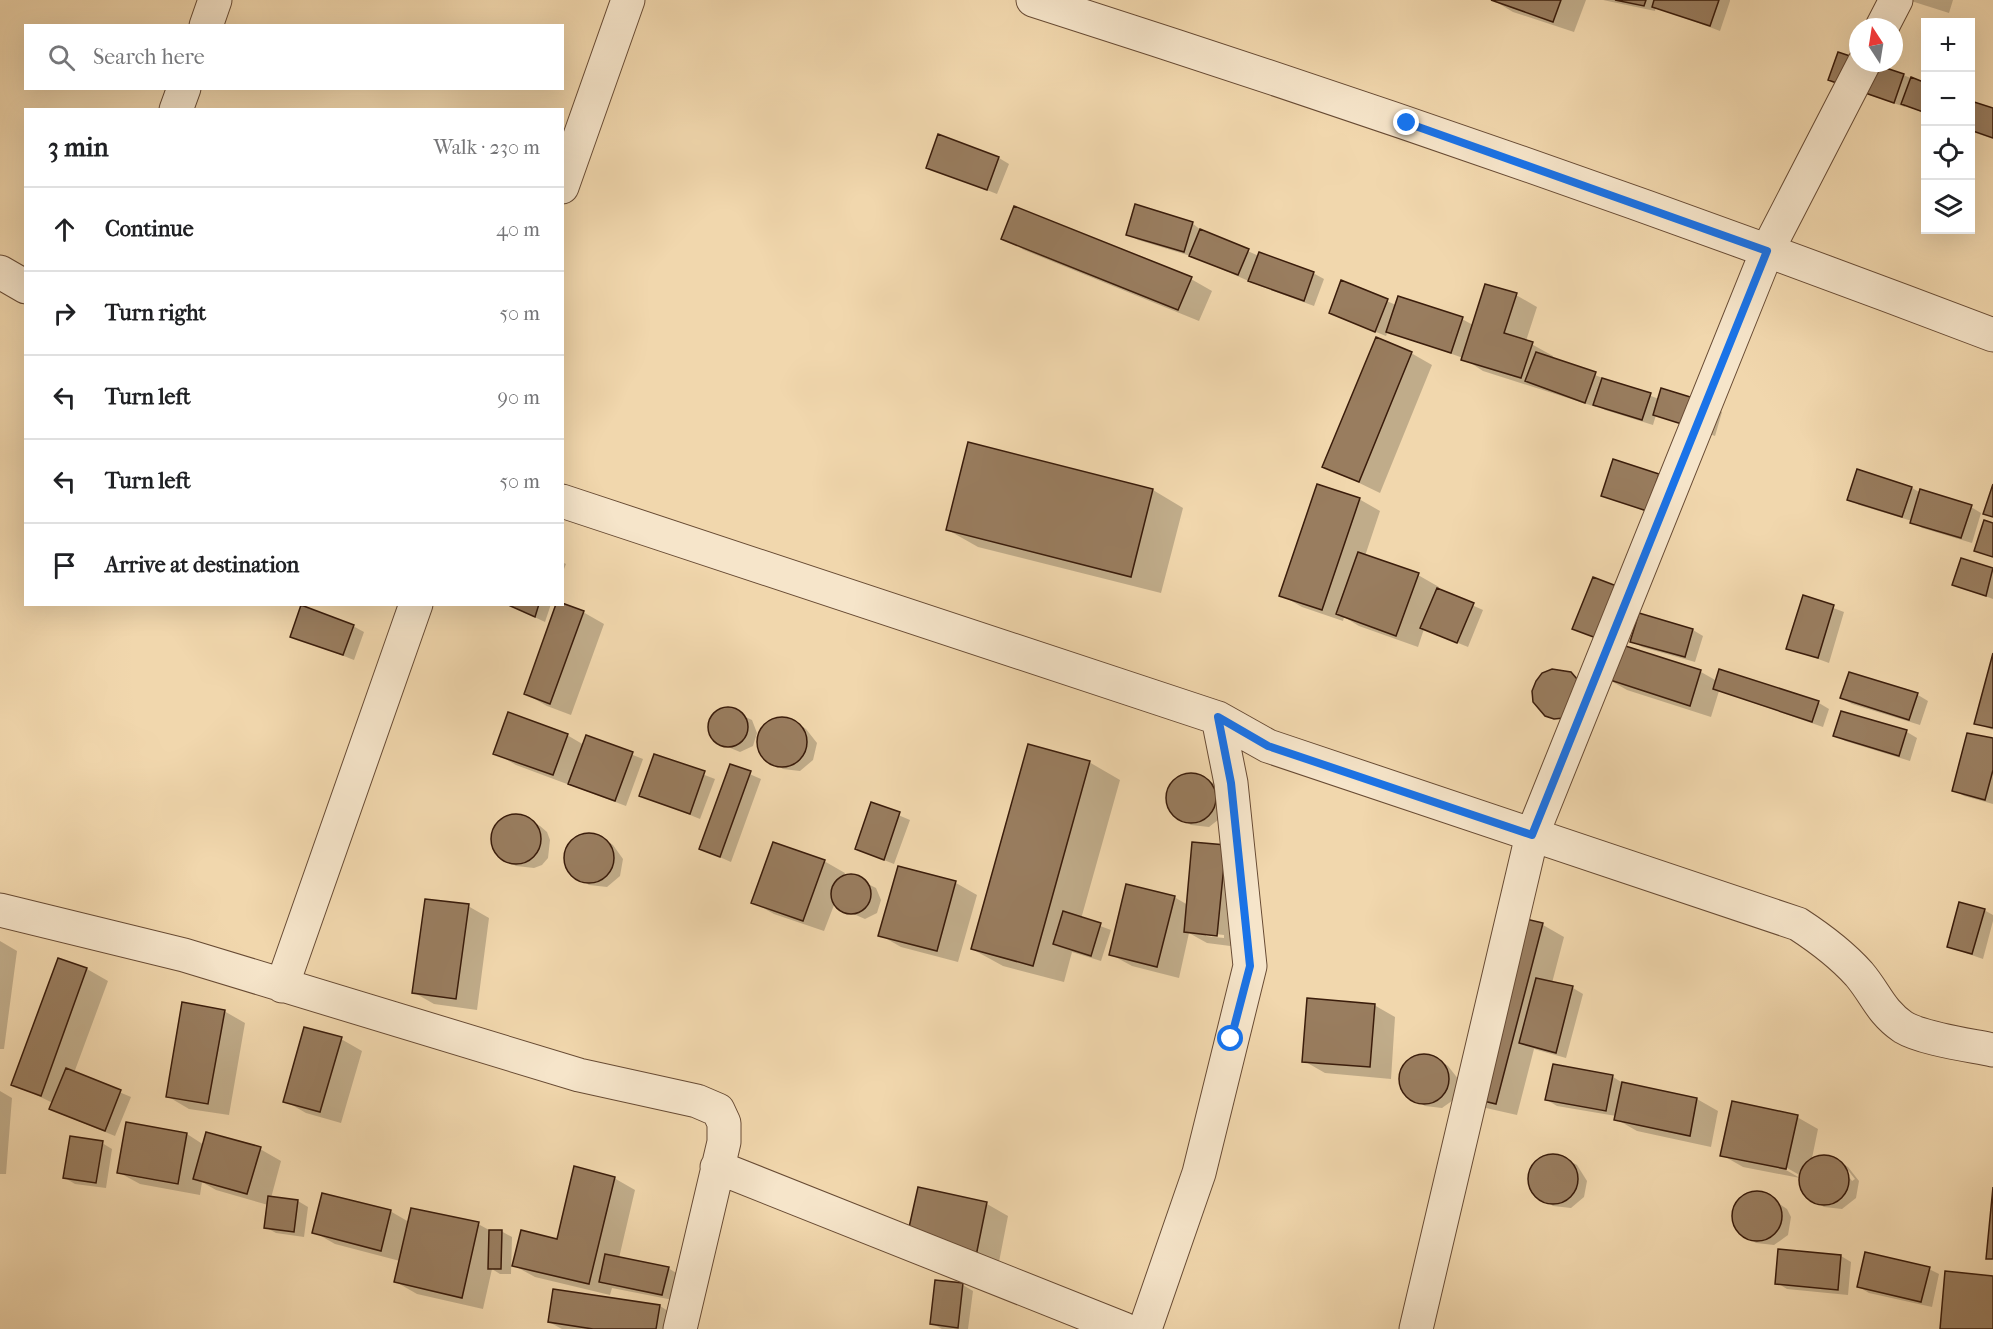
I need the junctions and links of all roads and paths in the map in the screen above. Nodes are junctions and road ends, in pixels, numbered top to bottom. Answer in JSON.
{"nodes":[{"id":1,"x":215,"y":0,"type":"edge"},
{"id":2,"x":628,"y":0,"type":"edge"},
{"id":3,"x":1033,"y":0,"type":"edge"},
{"id":4,"x":1896,"y":0,"type":"edge"},
{"id":5,"x":1887,"y":18,"type":"edge"},
{"id":6,"x":207,"y":24,"type":"edge"},
{"id":7,"x":1859,"y":72,"type":"edge"},
{"id":8,"x":182,"y":90,"type":"edge"},
{"id":9,"x":177,"y":108,"type":"edge"},
{"id":10,"x":564,"y":181,"type":"edge"},
{"id":11,"x":1767,"y":251,"type":"junction"},
{"id":12,"x":0,"y":272,"type":"edge"},
{"id":13,"x":24,"y":286,"type":"edge"},
{"id":14,"x":1993,"y":335,"type":"edge"},
{"id":15,"x":564,"y":502,"type":"edge"},
{"id":16,"x":415,"y":606,"type":"edge"},
{"id":17,"x":1218,"y":717,"type":"junction"},
{"id":18,"x":1532,"y":835,"type":"junction"},
{"id":19,"x":0,"y":910,"type":"edge"},
{"id":20,"x":282,"y":986,"type":"junction"},
{"id":21,"x":1993,"y":1050,"type":"edge"},
{"id":22,"x":717,"y":1167,"type":"junction"},
{"id":23,"x":680,"y":1329,"type":"edge"},
{"id":24,"x":1124,"y":1329,"type":"edge"},
{"id":25,"x":1145,"y":1329,"type":"edge"},
{"id":26,"x":1416,"y":1329,"type":"edge"}],
"edges":[{"from":1,"to":6,"type":"street"},
{"from":2,"to":10,"type":"street"},
{"from":3,"to":11,"type":"street"},
{"from":4,"to":5,"type":"street"},
{"from":7,"to":11,"type":"street"},
{"from":8,"to":9,"type":"street"},
{"from":11,"to":14,"type":"street"},
{"from":11,"to":18,"type":"street"},
{"from":12,"to":13,"type":"street"},
{"from":15,"to":17,"type":"street"},
{"from":16,"to":20,"type":"street"},
{"from":17,"to":18,"type":"street"},
{"from":17,"to":25,"type":"street"},
{"from":18,"to":21,"type":"street"},
{"from":18,"to":26,"type":"street"},
{"from":19,"to":20,"type":"street"},
{"from":20,"to":22,"type":"street"},
{"from":22,"to":23,"type":"street"},
{"from":22,"to":24,"type":"street"}]}
